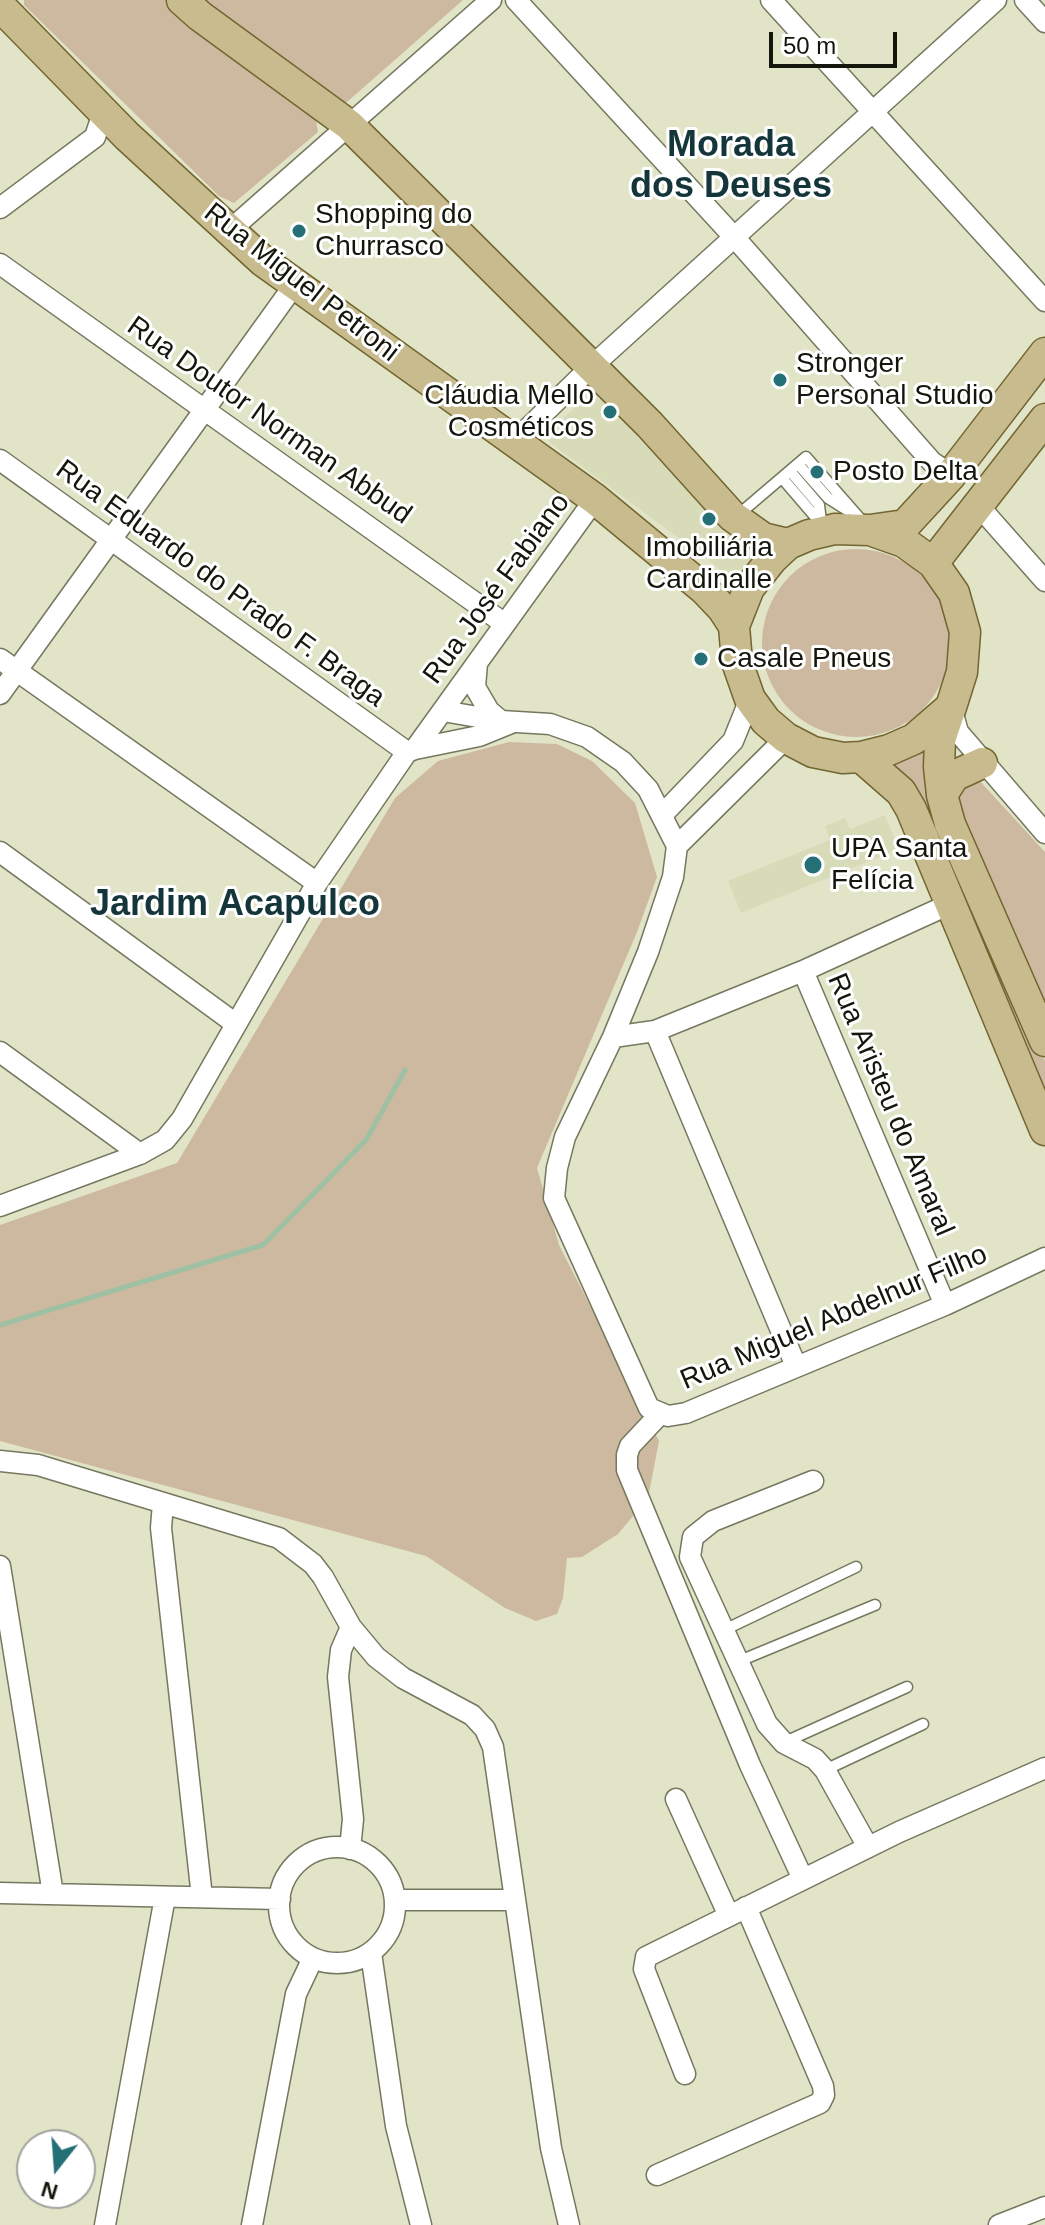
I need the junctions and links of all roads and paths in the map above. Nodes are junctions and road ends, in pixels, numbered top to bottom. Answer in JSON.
{"nodes":[{"id":1,"x":182,"y":0,"type":"edge"},
{"id":2,"x":491,"y":0,"type":"edge"},
{"id":3,"x":516,"y":0,"type":"edge"},
{"id":4,"x":771,"y":0,"type":"edge"},
{"id":5,"x":996,"y":0,"type":"edge"},
{"id":6,"x":1025,"y":0,"type":"edge"},
{"id":7,"x":0,"y":6,"type":"edge"},
{"id":8,"x":1045,"y":22,"type":"edge"},
{"id":9,"x":874,"y":111,"type":"junction"},
{"id":10,"x":99,"y":125,"type":"junction"},
{"id":11,"x":349,"y":125,"type":"junction"},
{"id":12,"x":0,"y":208,"type":"edge"},
{"id":13,"x":229,"y":231,"type":"junction"},
{"id":14,"x":735,"y":238,"type":"junction"},
{"id":15,"x":0,"y":264,"type":"edge"},
{"id":16,"x":295,"y":284,"type":"junction"},
{"id":17,"x":1045,"y":301,"type":"edge"},
{"id":18,"x":1045,"y":353,"type":"edge"},
{"id":19,"x":591,"y":367,"type":"junction"},
{"id":20,"x":203,"y":409,"type":"junction"},
{"id":21,"x":1045,"y":419,"type":"edge"},
{"id":22,"x":514,"y":442,"type":"junction"},
{"id":23,"x":0,"y":460,"type":"edge"},
{"id":24,"x":790,"y":471,"type":"junction"},
{"id":25,"x":951,"y":475,"type":"junction"},
{"id":26,"x":595,"y":499,"type":"junction"},
{"id":27,"x":977,"y":504,"type":"junction"},
{"id":28,"x":735,"y":518,"type":"junction"},
{"id":29,"x":864,"y":524,"type":"junction"},
{"id":30,"x":824,"y":527,"type":"junction"},
{"id":31,"x":110,"y":541,"type":"junction"},
{"id":32,"x":788,"y":544,"type":"junction"},
{"id":33,"x":933,"y":563,"type":"junction"},
{"id":34,"x":1045,"y":581,"type":"edge"},
{"id":35,"x":505,"y":624,"type":"junction"},
{"id":36,"x":734,"y":626,"type":"junction"},
{"id":37,"x":477,"y":663,"type":"junction"},
{"id":38,"x":8,"y":665,"type":"edge"},
{"id":39,"x":0,"y":694,"type":"edge"},
{"id":40,"x":750,"y":699,"type":"junction"},
{"id":41,"x":951,"y":707,"type":"junction"},
{"id":42,"x":443,"y":711,"type":"junction"},
{"id":43,"x":510,"y":721,"type":"junction"},
{"id":44,"x":786,"y":738,"type":"junction"},
{"id":45,"x":411,"y":750,"type":"junction"},
{"id":46,"x":861,"y":757,"type":"junction"},
{"id":47,"x":982,"y":763,"type":"junction"},
{"id":48,"x":942,"y":795,"type":"junction"},
{"id":49,"x":663,"y":814,"type":"junction"},
{"id":50,"x":1045,"y":833,"type":"edge"},
{"id":51,"x":677,"y":846,"type":"junction"},
{"id":52,"x":0,"y":852,"type":"edge"},
{"id":53,"x":317,"y":883,"type":"junction"},
{"id":54,"x":950,"y":904,"type":"junction"},
{"id":55,"x":803,"y":971,"type":"junction"},
{"id":56,"x":236,"y":1024,"type":"junction"},
{"id":57,"x":655,"y":1031,"type":"junction"},
{"id":58,"x":613,"y":1037,"type":"junction"},
{"id":59,"x":1045,"y":1041,"type":"edge"},
{"id":60,"x":0,"y":1052,"type":"edge"},
{"id":61,"x":1045,"y":1130,"type":"edge"},
{"id":62,"x":140,"y":1154,"type":"junction"},
{"id":63,"x":0,"y":1206,"type":"edge"},
{"id":64,"x":1045,"y":1258,"type":"edge"},
{"id":65,"x":945,"y":1305,"type":"junction"},
{"id":66,"x":796,"y":1366,"type":"junction"},
{"id":67,"x":661,"y":1413,"type":"junction"},
{"id":68,"x":0,"y":1461,"type":"edge"},
{"id":69,"x":813,"y":1481,"type":"dead end"},
{"id":70,"x":163,"y":1503,"type":"junction"},
{"id":71,"x":0,"y":1566,"type":"edge"},
{"id":72,"x":856,"y":1567,"type":"dead end"},
{"id":73,"x":875,"y":1605,"type":"dead end"},
{"id":74,"x":351,"y":1627,"type":"junction"},
{"id":75,"x":722,"y":1631,"type":"junction"},
{"id":76,"x":737,"y":1662,"type":"junction"},
{"id":77,"x":907,"y":1687,"type":"dead end"},
{"id":78,"x":923,"y":1724,"type":"dead end"},
{"id":79,"x":784,"y":1743,"type":"junction"},
{"id":80,"x":1045,"y":1768,"type":"edge"},
{"id":81,"x":825,"y":1770,"type":"junction"},
{"id":82,"x":676,"y":1799,"type":"dead end"},
{"id":83,"x":868,"y":1847,"type":"junction"},
{"id":84,"x":350,"y":1849,"type":"junction"},
{"id":85,"x":803,"y":1879,"type":"junction"},
{"id":86,"x":0,"y":1893,"type":"edge"},
{"id":87,"x":53,"y":1894,"type":"junction"},
{"id":88,"x":165,"y":1897,"type":"junction"},
{"id":89,"x":202,"y":1897,"type":"junction"},
{"id":90,"x":280,"y":1899,"type":"junction"},
{"id":91,"x":395,"y":1900,"type":"junction"},
{"id":92,"x":514,"y":1900,"type":"junction"},
{"id":93,"x":737,"y":1912,"type":"junction"},
{"id":94,"x":371,"y":1953,"type":"junction"},
{"id":95,"x":313,"y":1958,"type":"junction"},
{"id":96,"x":685,"y":2074,"type":"dead end"},
{"id":97,"x":657,"y":2175,"type":"dead end"},
{"id":98,"x":1045,"y":2207,"type":"edge"},
{"id":99,"x":105,"y":2225,"type":"edge"},
{"id":100,"x":252,"y":2225,"type":"edge"},
{"id":101,"x":421,"y":2225,"type":"edge"},
{"id":102,"x":569,"y":2225,"type":"edge"},
{"id":103,"x":999,"y":2225,"type":"edge"}],
"edges":[{"from":1,"to":11,"type":"main road"},
{"from":2,"to":11,"type":"street"},
{"from":3,"to":14,"type":"street"},
{"from":4,"to":9,"type":"street"},
{"from":5,"to":9,"type":"street"},
{"from":6,"to":8,"type":"street"},
{"from":7,"to":10,"type":"main road","name":"Rua Miguel Petroni"},
{"from":9,"to":14,"type":"street"},
{"from":9,"to":17,"type":"street"},
{"from":10,"to":12,"type":"street"},
{"from":10,"to":13,"type":"main road","name":"Rua Miguel Petroni"},
{"from":11,"to":13,"type":"street"},
{"from":11,"to":19,"type":"main road"},
{"from":13,"to":16,"type":"main road","name":"Rua Miguel Petroni"},
{"from":14,"to":19,"type":"street"},
{"from":14,"to":25,"type":"street"},
{"from":15,"to":20,"type":"street","name":"Rua Doutor Norman Abbud"},
{"from":16,"to":20,"type":"street"},
{"from":16,"to":22,"type":"main road","name":"Rua Miguel Petroni"},
{"from":18,"to":25,"type":"main road"},
{"from":19,"to":22,"type":"street"},
{"from":19,"to":28,"type":"main road"},
{"from":20,"to":31,"type":"street"},
{"from":20,"to":35,"type":"street","name":"Rua Doutor Norman Abbud"},
{"from":21,"to":27,"type":"main road"},
{"from":22,"to":26,"type":"main road","name":"Rua Miguel Petroni"},
{"from":23,"to":31,"type":"street","name":"Rua Eduardo do Prado F. Braga"},
{"from":24,"to":28,"type":"lane"},
{"from":24,"to":29,"type":"lane"},
{"from":24,"to":30,"type":"lane"},
{"from":25,"to":29,"type":"main road"},
{"from":26,"to":35,"type":"street","name":"Rua José Fabiano"},
{"from":26,"to":36,"type":"main road","name":"Rua Miguel Petroni"},
{"from":27,"to":33,"type":"main road"},
{"from":27,"to":34,"type":"street"},
{"from":28,"to":32,"type":"main road"},
{"from":29,"to":30,"type":"main road"},
{"from":29,"to":33,"type":"main road"},
{"from":30,"to":32,"type":"main road"},
{"from":31,"to":38,"type":"street"},
{"from":31,"to":45,"type":"street","name":"Rua Eduardo do Prado F. Braga"},
{"from":32,"to":36,"type":"main road"},
{"from":33,"to":41,"type":"main road"},
{"from":35,"to":37,"type":"street","name":"Rua José Fabiano"},
{"from":36,"to":40,"type":"main road"},
{"from":37,"to":42,"type":"street","name":"Rua José Fabiano"},
{"from":37,"to":43,"type":"street"},
{"from":38,"to":39,"type":"street"},
{"from":38,"to":53,"type":"street"},
{"from":40,"to":44,"type":"main road"},
{"from":40,"to":49,"type":"street"},
{"from":41,"to":46,"type":"main road"},
{"from":41,"to":47,"type":"street"},
{"from":41,"to":48,"type":"main road"},
{"from":42,"to":43,"type":"street"},
{"from":42,"to":45,"type":"street"},
{"from":43,"to":45,"type":"street"},
{"from":43,"to":49,"type":"street"},
{"from":44,"to":46,"type":"main road"},
{"from":44,"to":51,"type":"street"},
{"from":45,"to":53,"type":"street"},
{"from":46,"to":54,"type":"main road"},
{"from":47,"to":48,"type":"main road"},
{"from":47,"to":50,"type":"street"},
{"from":48,"to":59,"type":"main road"},
{"from":49,"to":51,"type":"street"},
{"from":51,"to":58,"type":"street","name":"Rua Miguel Abdelnur Filho"},
{"from":52,"to":56,"type":"street"},
{"from":53,"to":56,"type":"street"},
{"from":54,"to":55,"type":"street"},
{"from":54,"to":61,"type":"main road"},
{"from":55,"to":57,"type":"street"},
{"from":55,"to":65,"type":"street","name":"Rua Aristeu do Amaral"},
{"from":56,"to":62,"type":"street"},
{"from":57,"to":58,"type":"street"},
{"from":57,"to":66,"type":"street"},
{"from":58,"to":67,"type":"street","name":"Rua Miguel Abdelnur Filho"},
{"from":60,"to":62,"type":"street"},
{"from":62,"to":63,"type":"street"},
{"from":64,"to":65,"type":"street","name":"Rua Miguel Abdelnur Filho"},
{"from":65,"to":66,"type":"street","name":"Rua Miguel Abdelnur Filho"},
{"from":66,"to":67,"type":"street","name":"Rua Miguel Abdelnur Filho"},
{"from":67,"to":85,"type":"street"},
{"from":68,"to":70,"type":"street"},
{"from":69,"to":75,"type":"street"},
{"from":70,"to":74,"type":"street"},
{"from":70,"to":89,"type":"street"},
{"from":71,"to":87,"type":"street"},
{"from":72,"to":75,"type":"lane"},
{"from":73,"to":76,"type":"lane"},
{"from":74,"to":84,"type":"street"},
{"from":74,"to":92,"type":"street"},
{"from":75,"to":76,"type":"street"},
{"from":76,"to":79,"type":"street"},
{"from":77,"to":79,"type":"lane"},
{"from":78,"to":81,"type":"lane"},
{"from":79,"to":81,"type":"street"},
{"from":80,"to":83,"type":"street"},
{"from":81,"to":83,"type":"street"},
{"from":82,"to":93,"type":"street"},
{"from":83,"to":85,"type":"street"},
{"from":84,"to":90,"type":"street"},
{"from":84,"to":91,"type":"street"},
{"from":85,"to":93,"type":"street"},
{"from":86,"to":87,"type":"street"},
{"from":87,"to":88,"type":"street"},
{"from":88,"to":89,"type":"street"},
{"from":88,"to":99,"type":"street"},
{"from":89,"to":90,"type":"street"},
{"from":90,"to":95,"type":"street"},
{"from":91,"to":92,"type":"street"},
{"from":91,"to":94,"type":"street"},
{"from":92,"to":102,"type":"street"},
{"from":93,"to":96,"type":"street"},
{"from":93,"to":97,"type":"street"},
{"from":94,"to":95,"type":"street"},
{"from":94,"to":101,"type":"street"},
{"from":95,"to":100,"type":"street"},
{"from":98,"to":103,"type":"street"}]}
